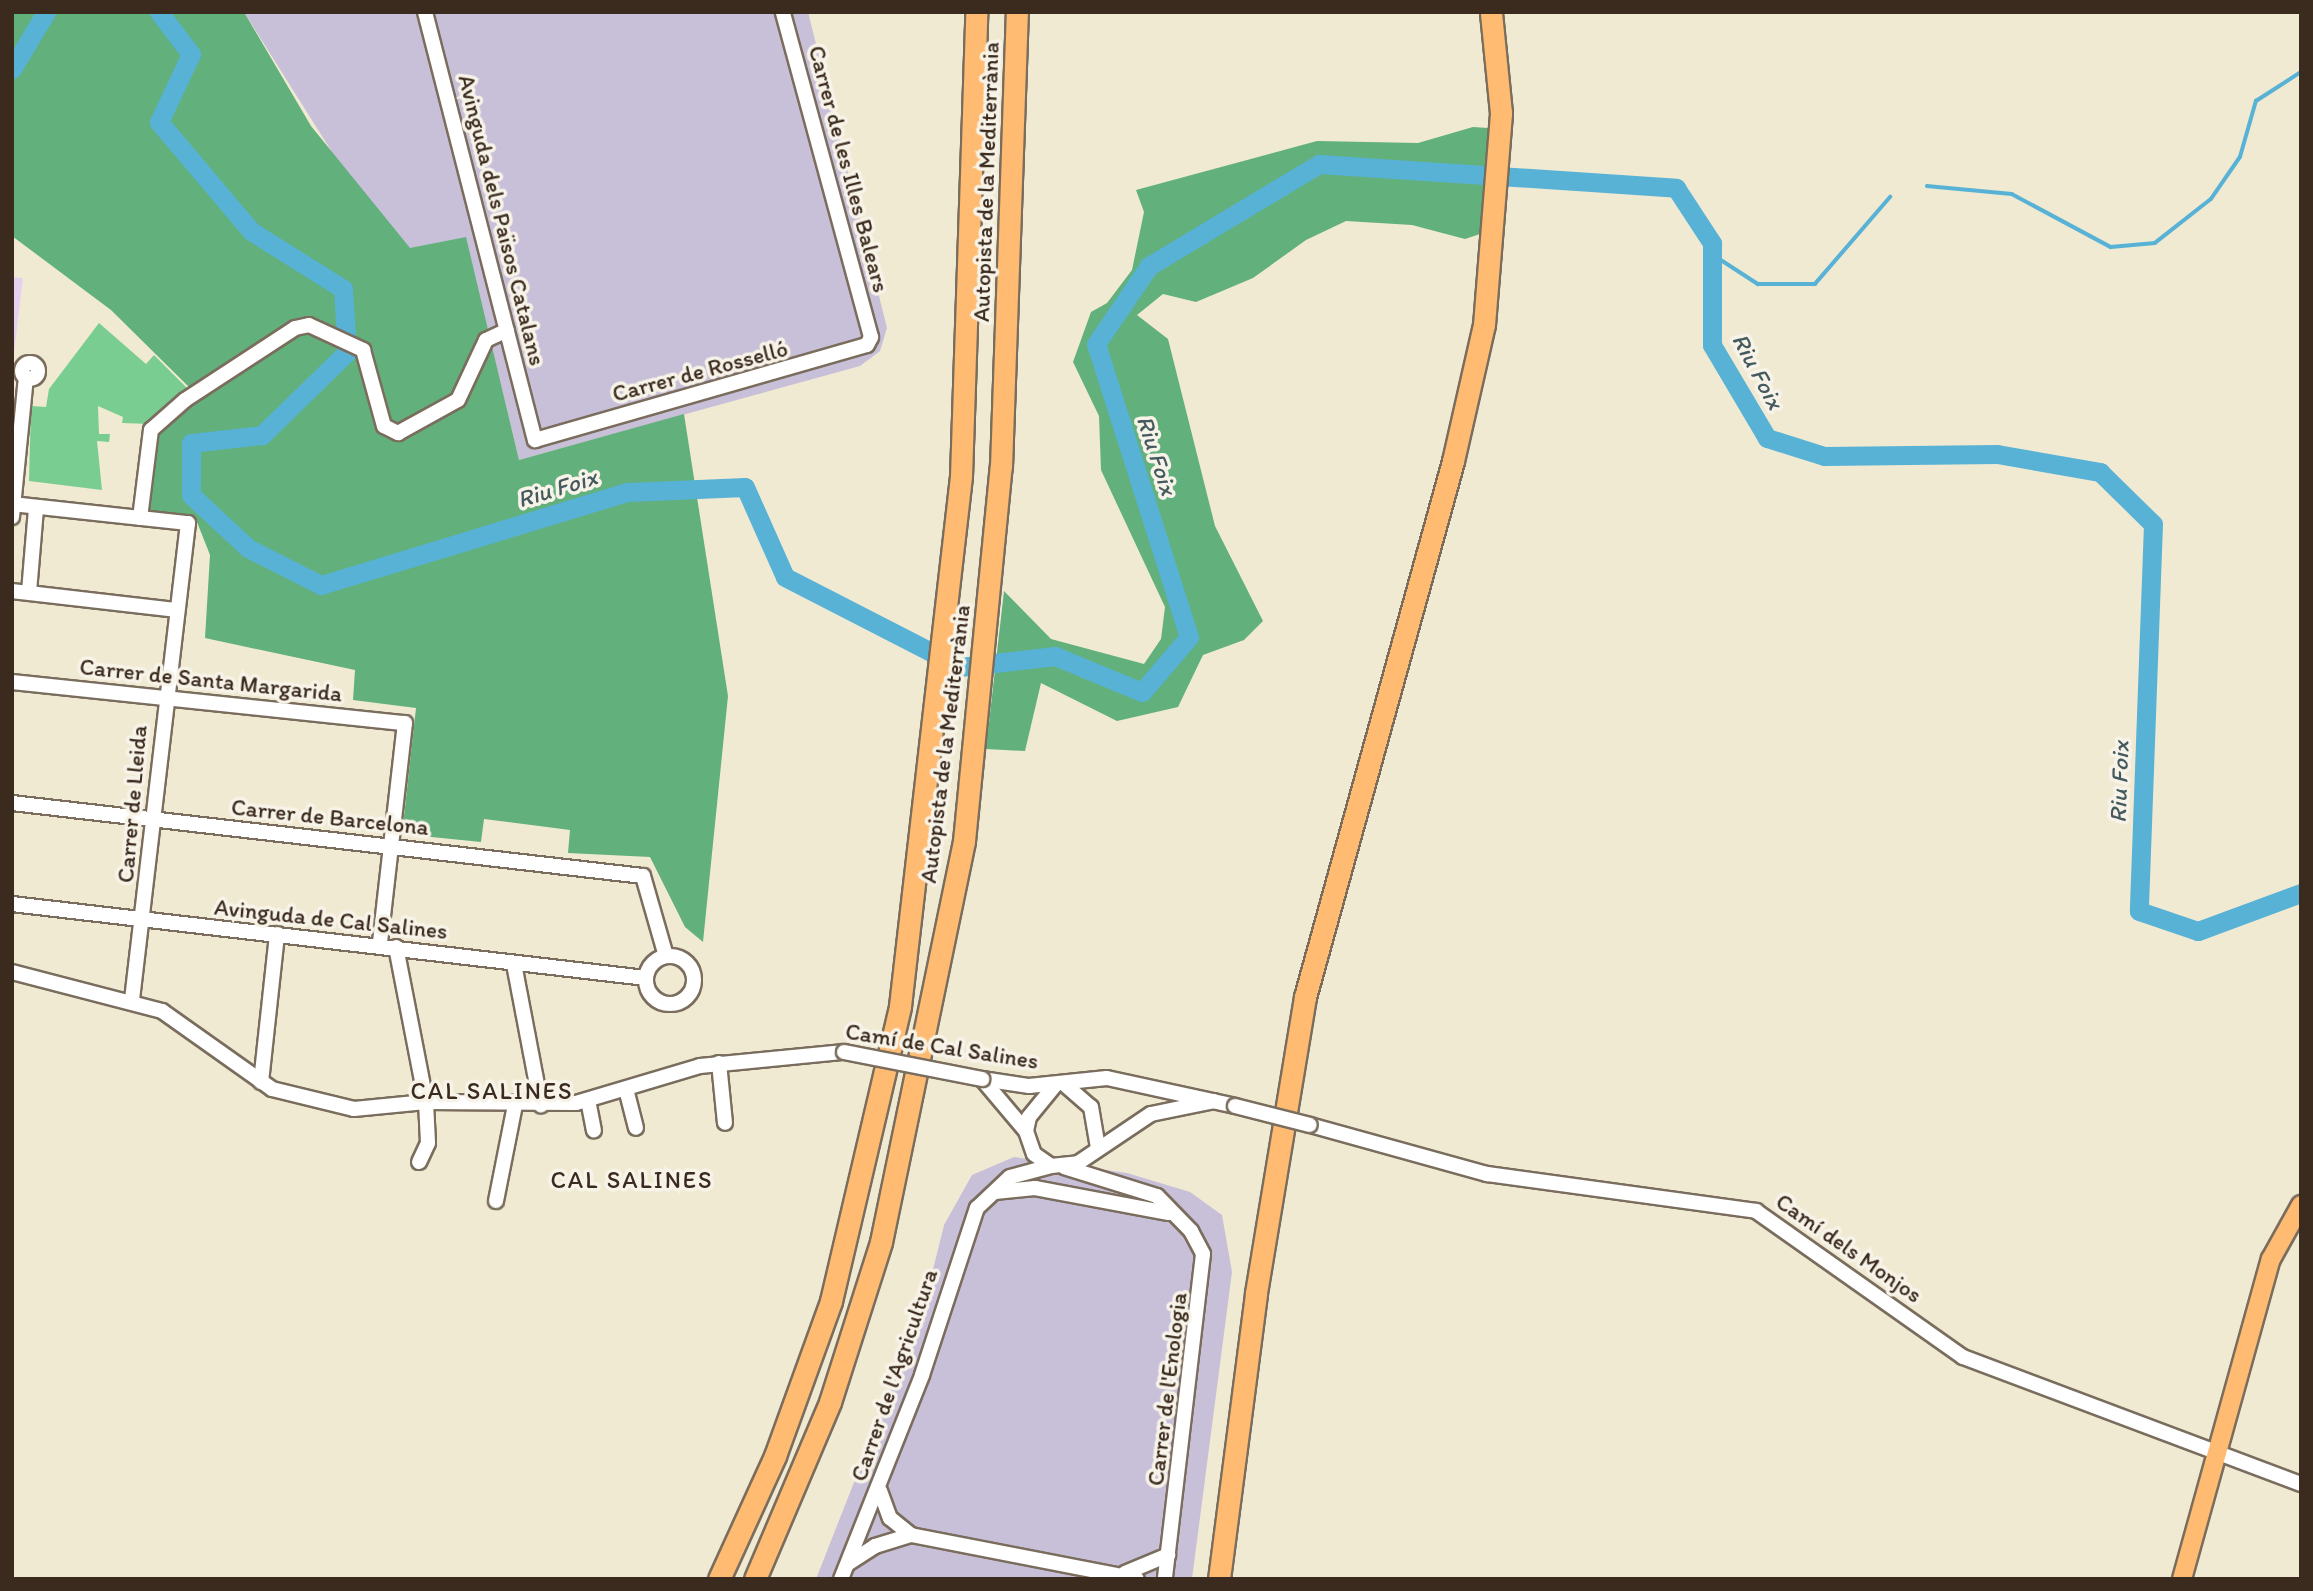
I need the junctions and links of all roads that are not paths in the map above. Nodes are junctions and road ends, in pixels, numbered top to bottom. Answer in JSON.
{"nodes":[{"id":1,"x":425,"y":12,"type":"edge"},
{"id":2,"x":783,"y":12,"type":"edge"},
{"id":3,"x":976,"y":12,"type":"edge"},
{"id":4,"x":1017,"y":12,"type":"edge"},
{"id":5,"x":1491,"y":12,"type":"edge"},
{"id":6,"x":507,"y":330,"type":"junction"},
{"id":7,"x":871,"y":337,"type":"joint"},
{"id":8,"x":26,"y":377,"type":"dead end"},
{"id":9,"x":535,"y":440,"type":"joint"},
{"id":10,"x":36,"y":508,"type":"junction"},
{"id":11,"x":14,"y":509,"type":"edge"},
{"id":12,"x":140,"y":518,"type":"junction"},
{"id":13,"x":29,"y":592,"type":"junction"},
{"id":14,"x":13,"y":595,"type":"edge"},
{"id":15,"x":177,"y":610,"type":"junction"},
{"id":16,"x":12,"y":682,"type":"edge"},
{"id":17,"x":164,"y":697,"type":"junction"},
{"id":18,"x":12,"y":803,"type":"edge"},
{"id":19,"x":152,"y":821,"type":"junction"},
{"id":20,"x":389,"y":846,"type":"junction"},
{"id":21,"x":12,"y":904,"type":"edge"},
{"id":22,"x":145,"y":922,"type":"junction"},
{"id":23,"x":277,"y":934,"type":"junction"},
{"id":24,"x":380,"y":944,"type":"junction"},
{"id":25,"x":396,"y":947,"type":"junction"},
{"id":26,"x":666,"y":956,"type":"junction"},
{"id":27,"x":514,"y":964,"type":"junction"},
{"id":28,"x":12,"y":972,"type":"edge"},
{"id":29,"x":646,"y":978,"type":"junction"},
{"id":30,"x":132,"y":1002,"type":"junction"},
{"id":31,"x":719,"y":1063,"type":"junction"},
{"id":32,"x":982,"y":1079,"type":"junction"},
{"id":33,"x":261,"y":1082,"type":"junction"},
{"id":34,"x":1059,"y":1083,"type":"junction"},
{"id":35,"x":626,"y":1089,"type":"junction"},
{"id":36,"x":588,"y":1100,"type":"junction"},
{"id":37,"x":1214,"y":1101,"type":"junction"},
{"id":38,"x":426,"y":1102,"type":"junction"},
{"id":39,"x":515,"y":1105,"type":"junction"},
{"id":40,"x":541,"y":1105,"type":"junction"},
{"id":41,"x":726,"y":1123,"type":"dead end"},
{"id":42,"x":1310,"y":1125,"type":"joint"},
{"id":43,"x":636,"y":1128,"type":"dead end"},
{"id":44,"x":594,"y":1130,"type":"dead end"},
{"id":45,"x":1026,"y":1131,"type":"junction"},
{"id":46,"x":1098,"y":1148,"type":"junction"},
{"id":47,"x":419,"y":1162,"type":"dead end"},
{"id":48,"x":1057,"y":1166,"type":"junction"},
{"id":49,"x":995,"y":1192,"type":"junction"},
{"id":50,"x":496,"y":1201,"type":"dead end"},
{"id":51,"x":2301,"y":1205,"type":"edge"},
{"id":52,"x":1174,"y":1215,"type":"junction"},
{"id":53,"x":2218,"y":1450,"type":"junction"},
{"id":54,"x":2301,"y":1484,"type":"edge"},
{"id":55,"x":880,"y":1491,"type":"junction"},
{"id":56,"x":911,"y":1535,"type":"junction"},
{"id":57,"x":1168,"y":1555,"type":"junction"},
{"id":58,"x":848,"y":1564,"type":"junction"},
{"id":59,"x":1131,"y":1576,"type":"edge"},
{"id":60,"x":719,"y":1579,"type":"edge"},
{"id":61,"x":755,"y":1579,"type":"edge"},
{"id":62,"x":841,"y":1579,"type":"edge"},
{"id":63,"x":1165,"y":1579,"type":"edge"},
{"id":64,"x":1219,"y":1579,"type":"edge"},
{"id":65,"x":2182,"y":1579,"type":"edge"}],
"edges":[{"from":1,"to":6,"type":"street","name":"Avinguda dels Països Catalans"},
{"from":2,"to":7,"type":"street","name":"Carrer de les Illes Balears"},
{"from":3,"to":60,"type":"highway","name":"Autopista de la Mediterrània"},
{"from":4,"to":61,"type":"highway","name":"Autopista de la Mediterrània"},
{"from":5,"to":64,"type":"highway"},
{"from":6,"to":9,"type":"street","name":"Avinguda dels Països Catalans"},
{"from":6,"to":12,"type":"street"},
{"from":7,"to":9,"type":"street","name":"Carrer de Rosselló"},
{"from":8,"to":11,"type":"street"},
{"from":10,"to":11,"type":"street"},
{"from":10,"to":12,"type":"street"},
{"from":10,"to":13,"type":"street"},
{"from":12,"to":15,"type":"street","name":"Carrer de Lleida"},
{"from":13,"to":14,"type":"street"},
{"from":13,"to":15,"type":"street"},
{"from":15,"to":17,"type":"street","name":"Carrer de Lleida"},
{"from":16,"to":17,"type":"street","name":"Carrer de Santa Margarida"},
{"from":17,"to":19,"type":"street","name":"Carrer de Lleida"},
{"from":17,"to":20,"type":"street","name":"Carrer de Santa Margarida"},
{"from":18,"to":19,"type":"street","name":"Carrer de Barcelona"},
{"from":19,"to":20,"type":"street","name":"Carrer de Barcelona"},
{"from":19,"to":22,"type":"street","name":"Carrer de Lleida"},
{"from":20,"to":24,"type":"street"},
{"from":20,"to":26,"type":"street","name":"Carrer de Barcelona"},
{"from":21,"to":22,"type":"street","name":"Avinguda de Cal Salines"},
{"from":22,"to":23,"type":"street","name":"Avinguda de Cal Salines"},
{"from":22,"to":30,"type":"street","name":"Carrer de Lleida"},
{"from":23,"to":24,"type":"street","name":"Avinguda de Cal Salines"},
{"from":23,"to":33,"type":"street"},
{"from":24,"to":25,"type":"street","name":"Avinguda de Cal Salines"},
{"from":25,"to":27,"type":"street","name":"Avinguda de Cal Salines"},
{"from":25,"to":38,"type":"street"},
{"from":26,"to":29,"type":"street"},
{"from":26,"to":29,"type":"street"},
{"from":27,"to":29,"type":"street","name":"Avinguda de Cal Salines"},
{"from":27,"to":40,"type":"street"},
{"from":28,"to":30,"type":"street","name":"Camí de Cal Salines"},
{"from":30,"to":33,"type":"street","name":"Camí de Cal Salines"},
{"from":31,"to":32,"type":"street","name":"Camí de Cal Salines","bridge":true},
{"from":31,"to":35,"type":"street","name":"Camí de Cal Salines"},
{"from":31,"to":41,"type":"street"},
{"from":32,"to":34,"type":"street","name":"Camí de Cal Salines"},
{"from":32,"to":45,"type":"street"},
{"from":33,"to":38,"type":"street","name":"Camí de Cal Salines"},
{"from":34,"to":37,"type":"street","name":"Camí de Cal Salines"},
{"from":34,"to":45,"type":"street"},
{"from":34,"to":46,"type":"street"},
{"from":35,"to":36,"type":"street","name":"Camí de Cal Salines"},
{"from":35,"to":43,"type":"street"},
{"from":36,"to":40,"type":"street","name":"Camí de Cal Salines"},
{"from":36,"to":44,"type":"street"},
{"from":37,"to":42,"type":"street","name":"Camí de Cal Salines","bridge":true},
{"from":37,"to":46,"type":"street"},
{"from":38,"to":39,"type":"street","name":"Camí de Cal Salines"},
{"from":38,"to":47,"type":"street"},
{"from":39,"to":40,"type":"street","name":"Camí de Cal Salines"},
{"from":39,"to":50,"type":"street"},
{"from":42,"to":53,"type":"street","name":"Camí dels Monjos"},
{"from":45,"to":48,"type":"street"},
{"from":46,"to":48,"type":"street"},
{"from":48,"to":49,"type":"street","name":"Carrer de l'Agricultura"},
{"from":48,"to":52,"type":"street","name":"Carrer de l'Enologia"},
{"from":49,"to":52,"type":"street"},
{"from":49,"to":55,"type":"street","name":"Carrer de l'Agricultura"},
{"from":51,"to":53,"type":"main road"},
{"from":52,"to":57,"type":"street","name":"Carrer de l'Enologia"},
{"from":53,"to":54,"type":"street","name":"Camí dels Monjos"},
{"from":53,"to":65,"type":"main road"},
{"from":55,"to":56,"type":"street"},
{"from":55,"to":58,"type":"street","name":"Carrer de l'Agricultura"},
{"from":56,"to":58,"type":"street"},
{"from":56,"to":59,"type":"street"},
{"from":57,"to":59,"type":"street"},
{"from":57,"to":63,"type":"street","name":"Carrer de l'Enologia"},
{"from":58,"to":62,"type":"street","name":"Carrer de l'Agricultura"}]}
